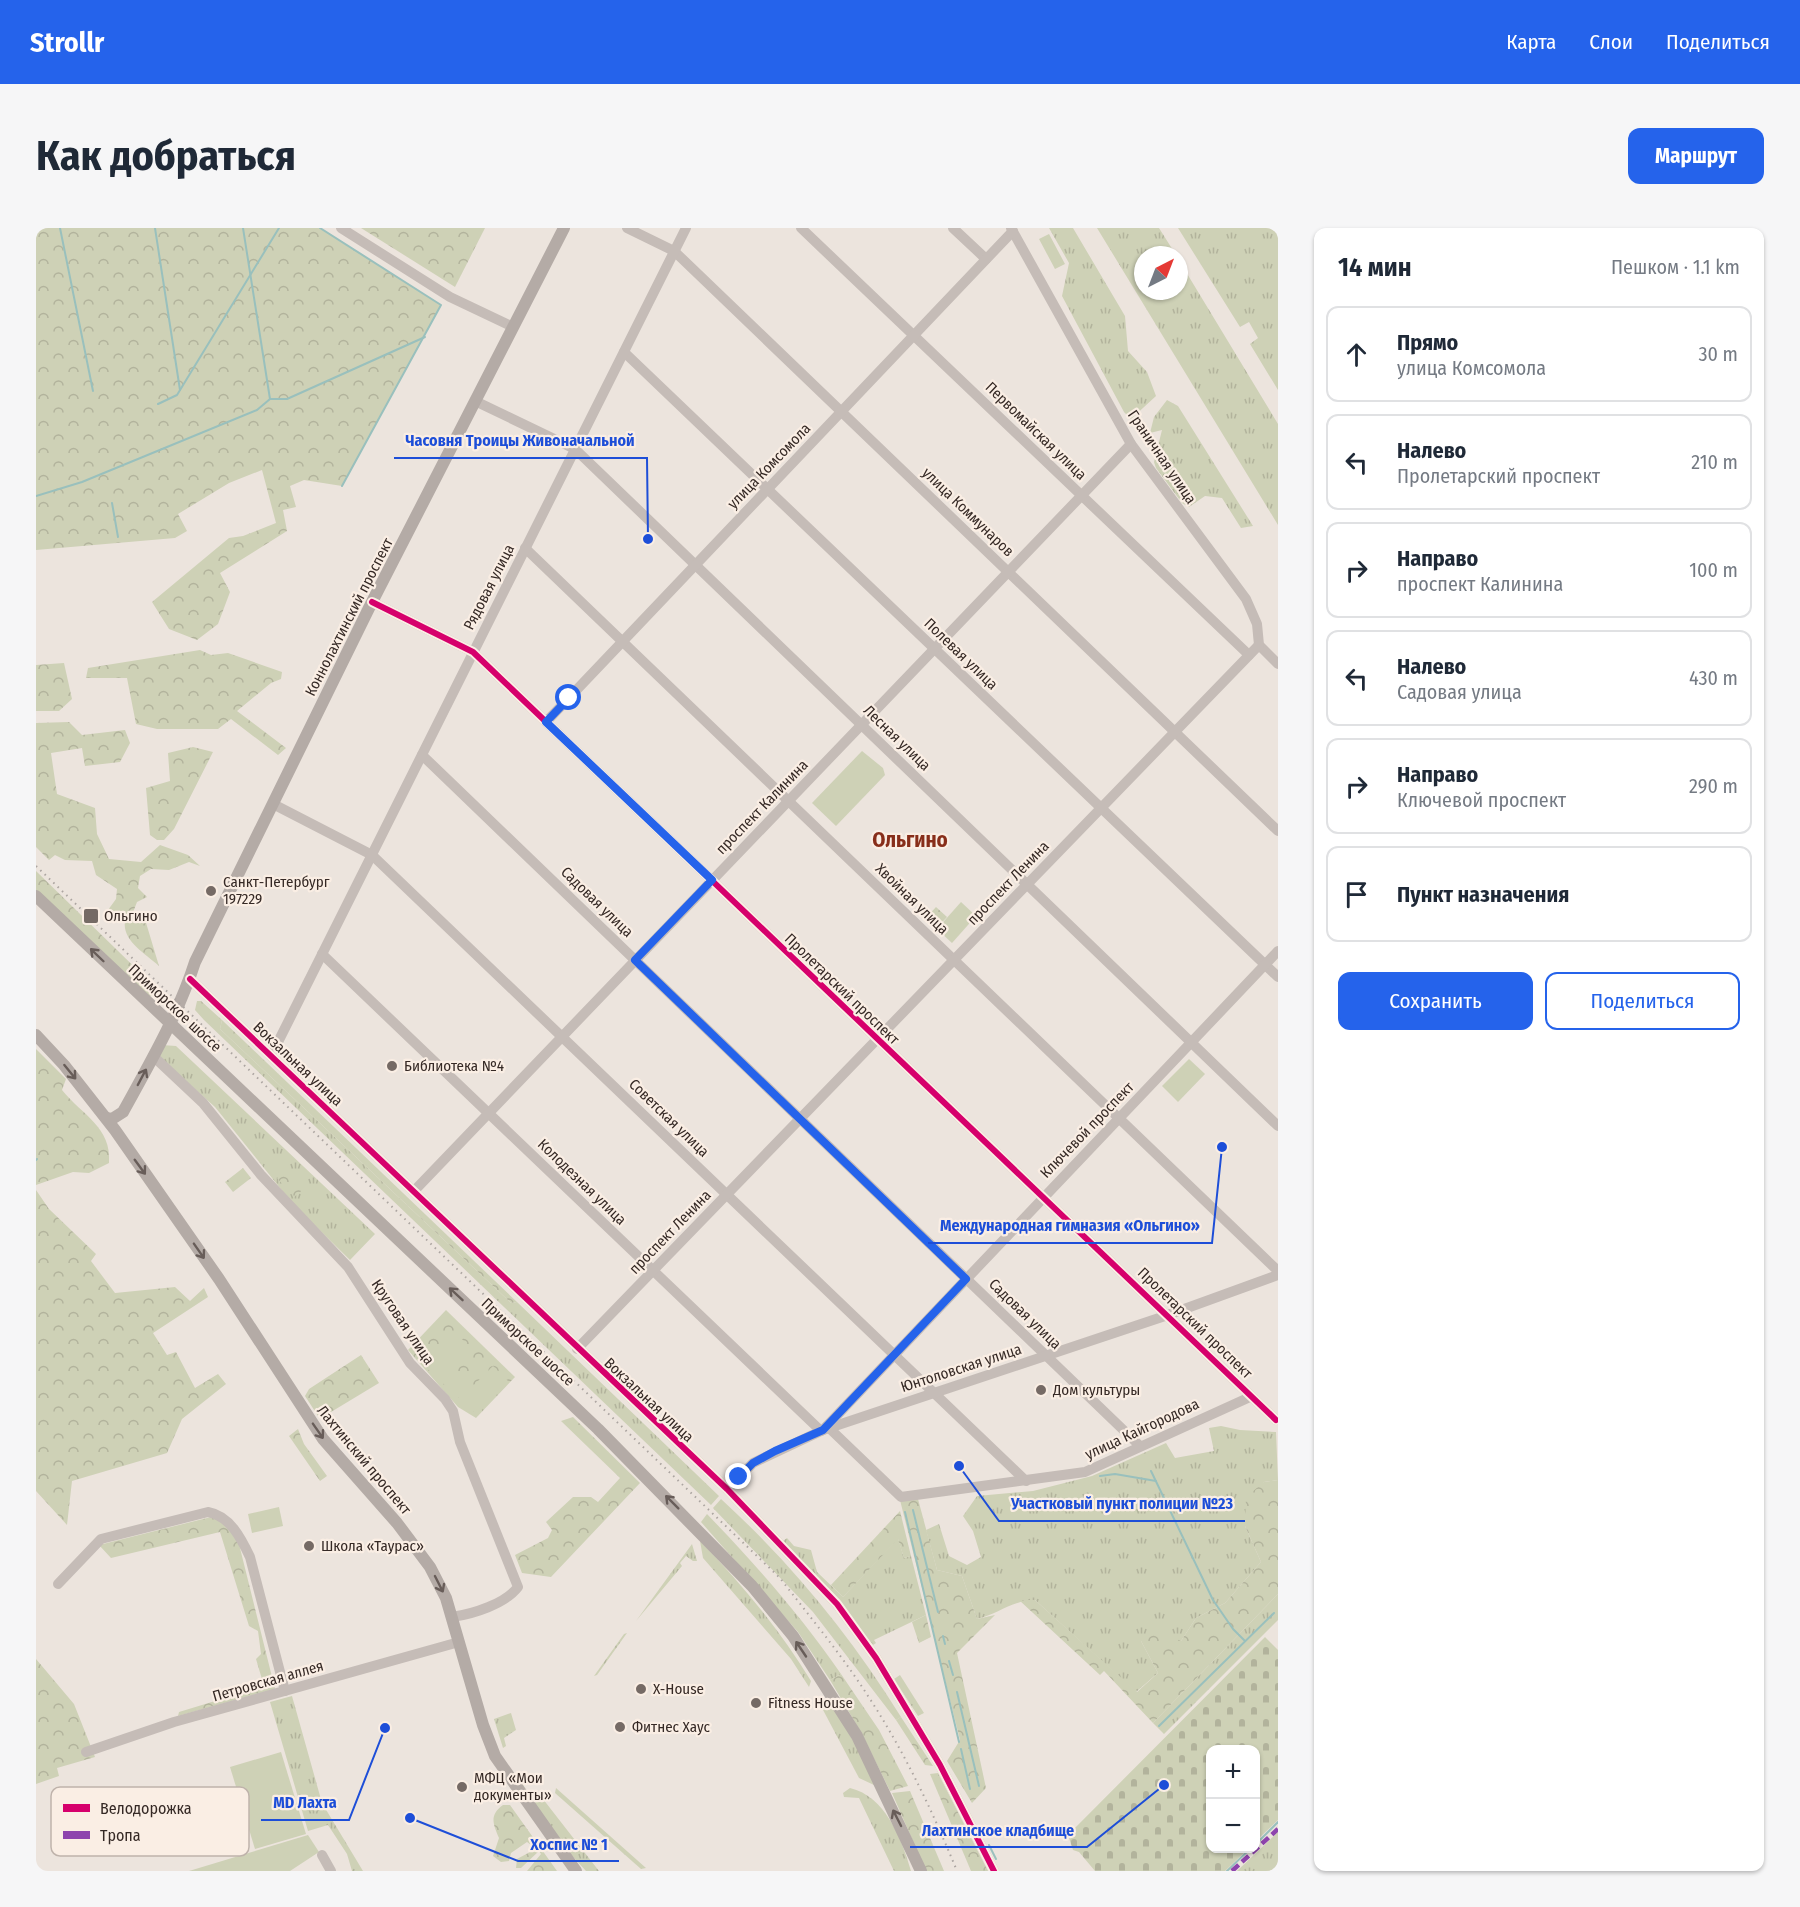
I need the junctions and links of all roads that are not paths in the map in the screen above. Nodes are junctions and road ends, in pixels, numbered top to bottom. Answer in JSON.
{"nodes":[{"id":1,"x":341,"y":228,"type":"edge"},
{"id":2,"x":564,"y":228,"type":"edge"},
{"id":3,"x":627,"y":228,"type":"edge"},
{"id":4,"x":686,"y":228,"type":"edge"},
{"id":5,"x":801,"y":228,"type":"edge"},
{"id":6,"x":953,"y":228,"type":"edge"},
{"id":7,"x":1012,"y":229,"type":"edge"},
{"id":8,"x":674,"y":251,"type":"junction"},
{"id":9,"x":986,"y":259,"type":"junction"},
{"id":10,"x":513,"y":327,"type":"junction"},
{"id":11,"x":914,"y":335,"type":"junction"},
{"id":12,"x":624,"y":352,"type":"junction"},
{"id":13,"x":475,"y":401,"type":"junction"},
{"id":14,"x":841,"y":411,"type":"junction"},
{"id":15,"x":1131,"y":444,"type":"junction"},
{"id":16,"x":575,"y":449,"type":"junction"},
{"id":17,"x":769,"y":488,"type":"junction"},
{"id":18,"x":1082,"y":495,"type":"junction"},
{"id":19,"x":525,"y":548,"type":"junction"},
{"id":20,"x":695,"y":565,"type":"junction"},
{"id":21,"x":1008,"y":572,"type":"junction"},
{"id":22,"x":372,"y":602,"type":"junction"},
{"id":23,"x":622,"y":642,"type":"junction"},
{"id":24,"x":1259,"y":645,"type":"junction"},
{"id":25,"x":934,"y":649,"type":"junction"},
{"id":26,"x":474,"y":651,"type":"junction"},
{"id":27,"x":1249,"y":655,"type":"junction"},
{"id":28,"x":1278,"y":664,"type":"edge"},
{"id":29,"x":546,"y":722,"type":"junction"},
{"id":30,"x":861,"y":725,"type":"junction"},
{"id":31,"x":1175,"y":732,"type":"junction"},
{"id":32,"x":422,"y":754,"type":"junction"},
{"id":33,"x":788,"y":801,"type":"junction"},
{"id":34,"x":273,"y":804,"type":"junction"},
{"id":35,"x":1101,"y":808,"type":"junction"},
{"id":36,"x":1278,"y":831,"type":"edge"},
{"id":37,"x":372,"y":855,"type":"junction"},
{"id":38,"x":712,"y":880,"type":"junction"},
{"id":39,"x":1027,"y":885,"type":"junction"},
{"id":40,"x":36,"y":896,"type":"edge"},
{"id":41,"x":1278,"y":951,"type":"edge"},
{"id":42,"x":322,"y":954,"type":"junction"},
{"id":43,"x":635,"y":960,"type":"junction"},
{"id":44,"x":954,"y":960,"type":"junction"},
{"id":45,"x":1265,"y":965,"type":"junction"},
{"id":46,"x":1278,"y":977,"type":"edge"},
{"id":47,"x":190,"y":979,"type":"junction"},
{"id":48,"x":170,"y":1024,"type":"junction"},
{"id":49,"x":36,"y":1035,"type":"edge"},
{"id":50,"x":562,"y":1036,"type":"junction"},
{"id":51,"x":877,"y":1039,"type":"junction"},
{"id":52,"x":1191,"y":1042,"type":"junction"},
{"id":53,"x":153,"y":1056,"type":"junction"},
{"id":54,"x":271,"y":1056,"type":"junction"},
{"id":55,"x":488,"y":1113,"type":"junction"},
{"id":56,"x":106,"y":1118,"type":"junction"},
{"id":57,"x":800,"y":1119,"type":"junction"},
{"id":58,"x":1119,"y":1119,"type":"junction"},
{"id":59,"x":1278,"y":1126,"type":"edge"},
{"id":60,"x":414,"y":1191,"type":"junction"},
{"id":61,"x":727,"y":1194,"type":"junction"},
{"id":62,"x":1043,"y":1199,"type":"junction"},
{"id":63,"x":653,"y":1270,"type":"junction"},
{"id":64,"x":1278,"y":1273,"type":"edge"},
{"id":65,"x":966,"y":1279,"type":"junction"},
{"id":66,"x":1165,"y":1316,"type":"junction"},
{"id":67,"x":577,"y":1348,"type":"junction"},
{"id":68,"x":894,"y":1355,"type":"junction"},
{"id":69,"x":1046,"y":1356,"type":"junction"},
{"id":70,"x":934,"y":1393,"type":"junction"},
{"id":71,"x":1250,"y":1397,"type":"junction"},
{"id":72,"x":1276,"y":1420,"type":"dead end"},
{"id":73,"x":825,"y":1429,"type":"junction"},
{"id":74,"x":1140,"y":1446,"type":"junction"},
{"id":75,"x":1026,"y":1481,"type":"junction"},
{"id":76,"x":727,"y":1489,"type":"junction"},
{"id":77,"x":901,"y":1497,"type":"joint"},
{"id":78,"x":58,"y":1584,"type":"dead end"},
{"id":79,"x":452,"y":1617,"type":"junction"},
{"id":80,"x":459,"y":1642,"type":"junction"},
{"id":81,"x":285,"y":1691,"type":"junction"},
{"id":82,"x":86,"y":1752,"type":"dead end"},
{"id":83,"x":322,"y":1855,"type":"dead end"},
{"id":84,"x":331,"y":1871,"type":"edge"},
{"id":85,"x":576,"y":1871,"type":"edge"},
{"id":86,"x":921,"y":1871,"type":"edge"},
{"id":87,"x":994,"y":1871,"type":"edge"}],
"edges":[{"from":1,"to":10,"type":"street"},
{"from":2,"to":10,"type":"main road","name":"Коннолахтинский проспект"},
{"from":3,"to":8,"type":"street","name":"улица Коммунаров"},
{"from":4,"to":8,"type":"street","name":"Рядовая улица"},
{"from":5,"to":11,"type":"street","name":"Первомайская улица"},
{"from":6,"to":9,"type":"street"},
{"from":7,"to":9,"type":"street","name":"улица Комсомола"},
{"from":7,"to":15,"type":"street","name":"Граничная улица"},
{"from":8,"to":12,"type":"street","name":"Рядовая улица"},
{"from":8,"to":14,"type":"street","name":"улица Коммунаров"},
{"from":9,"to":11,"type":"street","name":"улица Комсомола"},
{"from":10,"to":13,"type":"main road","name":"Коннолахтинский проспект"},
{"from":11,"to":14,"type":"street","name":"улица Комсомола"},
{"from":11,"to":18,"type":"street","name":"Первомайская улица"},
{"from":12,"to":16,"type":"street","name":"Рядовая улица"},
{"from":12,"to":17,"type":"street","name":"Полевая улица"},
{"from":13,"to":16,"type":"street","name":"Лесная улица"},
{"from":13,"to":22,"type":"main road","name":"Коннолахтинский проспект"},
{"from":14,"to":17,"type":"street","name":"улица Комсомола"},
{"from":14,"to":21,"type":"street","name":"улица Коммунаров"},
{"from":15,"to":18,"type":"street","name":"проспект Калинина"},
{"from":15,"to":24,"type":"street","name":"Граничная улица"},
{"from":16,"to":19,"type":"street","name":"Рядовая улица"},
{"from":16,"to":20,"type":"street","name":"Лесная улица"},
{"from":17,"to":20,"type":"street","name":"улица Комсомола"},
{"from":17,"to":25,"type":"street","name":"Полевая улица"},
{"from":18,"to":21,"type":"street","name":"проспект Калинина"},
{"from":18,"to":27,"type":"street","name":"Первомайская улица"},
{"from":19,"to":23,"type":"street","name":"Хвойная улица"},
{"from":19,"to":26,"type":"street","name":"Рядовая улица"},
{"from":20,"to":23,"type":"street","name":"улица Комсомола"},
{"from":20,"to":30,"type":"street","name":"Лесная улица"},
{"from":21,"to":25,"type":"street","name":"проспект Калинина"},
{"from":21,"to":31,"type":"street","name":"улица Коммунаров"},
{"from":22,"to":26,"type":"street","name":"Пролетарский проспект"},
{"from":22,"to":34,"type":"main road","name":"Коннолахтинский проспект"},
{"from":23,"to":29,"type":"street","name":"улица Комсомола"},
{"from":23,"to":33,"type":"street","name":"Хвойная улица"},
{"from":24,"to":27,"type":"street","name":"проспект Ленина"},
{"from":24,"to":28,"type":"street"},
{"from":25,"to":30,"type":"street","name":"проспект Калинина"},
{"from":25,"to":35,"type":"street","name":"Полевая улица"},
{"from":26,"to":29,"type":"street","name":"Пролетарский проспект"},
{"from":26,"to":32,"type":"street","name":"Рядовая улица"},
{"from":27,"to":31,"type":"street","name":"проспект Ленина"},
{"from":29,"to":38,"type":"street","name":"Пролетарский проспект"},
{"from":30,"to":33,"type":"street","name":"проспект Калинина"},
{"from":30,"to":39,"type":"street","name":"Лесная улица"},
{"from":31,"to":35,"type":"street","name":"проспект Ленина"},
{"from":31,"to":36,"type":"street","name":"улица Коммунаров"},
{"from":32,"to":37,"type":"street","name":"Рядовая улица"},
{"from":32,"to":43,"type":"street","name":"Садовая улица"},
{"from":33,"to":38,"type":"street","name":"проспект Калинина"},
{"from":33,"to":44,"type":"street","name":"Хвойная улица"},
{"from":34,"to":37,"type":"street","name":"Советская улица"},
{"from":34,"to":47,"type":"main road","name":"Коннолахтинский проспект"},
{"from":35,"to":39,"type":"street","name":"проспект Ленина"},
{"from":35,"to":45,"type":"street","name":"Полевая улица"},
{"from":37,"to":42,"type":"street","name":"Рядовая улица"},
{"from":37,"to":50,"type":"street","name":"Советская улица"},
{"from":38,"to":43,"type":"street","name":"проспект Калинина"},
{"from":38,"to":51,"type":"street","name":"Пролетарский проспект"},
{"from":39,"to":44,"type":"street","name":"проспект Ленина"},
{"from":39,"to":52,"type":"street","name":"Лесная улица"},
{"from":48,"to":40,"type":"main road","name":"Приморское шоссе","one_way":true},
{"from":41,"to":45,"type":"street","name":"Ключевой проспект"},
{"from":42,"to":54,"type":"street","name":"Рядовая улица"},
{"from":42,"to":55,"type":"street","name":"Колодезная улица"},
{"from":43,"to":50,"type":"street","name":"проспект Калинина"},
{"from":43,"to":57,"type":"street","name":"Садовая улица"},
{"from":44,"to":51,"type":"street","name":"проспект Ленина"},
{"from":44,"to":58,"type":"street","name":"Хвойная улица"},
{"from":45,"to":46,"type":"street","name":"Полевая улица"},
{"from":45,"to":52,"type":"street","name":"Ключевой проспект"},
{"from":47,"to":48,"type":"main road","name":"Коннолахтинский проспект"},
{"from":47,"to":54,"type":"street","name":"Вокзальная улица"},
{"from":48,"to":53,"type":"main road","name":"Коннолахтинский проспект"},
{"from":86,"to":48,"type":"main road","name":"Приморское шоссе","one_way":true},
{"from":49,"to":56,"type":"main road","name":"Лахтинский проспект","one_way":true},
{"from":50,"to":55,"type":"street","name":"проспект Калинина"},
{"from":50,"to":61,"type":"street","name":"Советская улица"},
{"from":51,"to":57,"type":"street","name":"проспект Ленина"},
{"from":51,"to":62,"type":"street","name":"Пролетарский проспект"},
{"from":52,"to":58,"type":"street","name":"Ключевой проспект"},
{"from":52,"to":59,"type":"street","name":"Лесная улица"},
{"from":56,"to":53,"type":"main road","name":"Коннолахтинский проспект","one_way":true},
{"from":53,"to":79,"type":"street","name":"Круговая улица"},
{"from":54,"to":60,"type":"street","name":"Вокзальная улица"},
{"from":55,"to":60,"type":"street","name":"проспект Калинина"},
{"from":55,"to":63,"type":"street","name":"Колодезная улица"},
{"from":56,"to":79,"type":"main road","name":"Лахтинский проспект","one_way":true},
{"from":57,"to":61,"type":"street","name":"проспект Ленина"},
{"from":57,"to":65,"type":"street","name":"Садовая улица"},
{"from":58,"to":62,"type":"street","name":"Ключевой проспект"},
{"from":58,"to":64,"type":"street","name":"Хвойная улица"},
{"from":60,"to":67,"type":"street","name":"Вокзальная улица"},
{"from":61,"to":63,"type":"street","name":"проспект Ленина"},
{"from":61,"to":68,"type":"street","name":"Советская улица"},
{"from":62,"to":65,"type":"street","name":"Ключевой проспект"},
{"from":62,"to":66,"type":"street","name":"Пролетарский проспект"},
{"from":63,"to":67,"type":"street","name":"проспект Ленина"},
{"from":63,"to":73,"type":"street","name":"Колодезная улица"},
{"from":64,"to":66,"type":"street","name":"Юнтоловская улица"},
{"from":65,"to":68,"type":"street","name":"Ключевой проспект"},
{"from":65,"to":69,"type":"street","name":"Садовая улица"},
{"from":66,"to":69,"type":"street","name":"Юнтоловская улица"},
{"from":66,"to":71,"type":"street","name":"Пролетарский проспект"},
{"from":67,"to":76,"type":"street","name":"Вокзальная улица"},
{"from":68,"to":70,"type":"street","name":"Советская улица"},
{"from":68,"to":73,"type":"street","name":"Ключевой проспект"},
{"from":69,"to":70,"type":"street","name":"Юнтоловская улица"},
{"from":69,"to":74,"type":"street","name":"Садовая улица"},
{"from":70,"to":73,"type":"street","name":"Юнтоловская улица"},
{"from":70,"to":75,"type":"street","name":"Советская улица"},
{"from":71,"to":72,"type":"street","name":"Пролетарский проспект"},
{"from":71,"to":74,"type":"street","name":"улица Кайгородова"},
{"from":73,"to":76,"type":"street","name":"Ключевой проспект"},
{"from":73,"to":77,"type":"street","name":"Колодезная улица"},
{"from":74,"to":75,"type":"street","name":"улица Кайгородова"},
{"from":75,"to":77,"type":"street","name":"улица Кайгородова"},
{"from":76,"to":87,"type":"street","name":"Вокзальная улица"},
{"from":78,"to":81,"type":"street"},
{"from":79,"to":80,"type":"main road","name":"Лахтинский проспект"},
{"from":80,"to":81,"type":"street","name":"Петровская аллея"},
{"from":80,"to":85,"type":"main road","name":"Лахтинский проспект"},
{"from":81,"to":82,"type":"street","name":"Петровская аллея"},
{"from":83,"to":84,"type":"street"}]}
